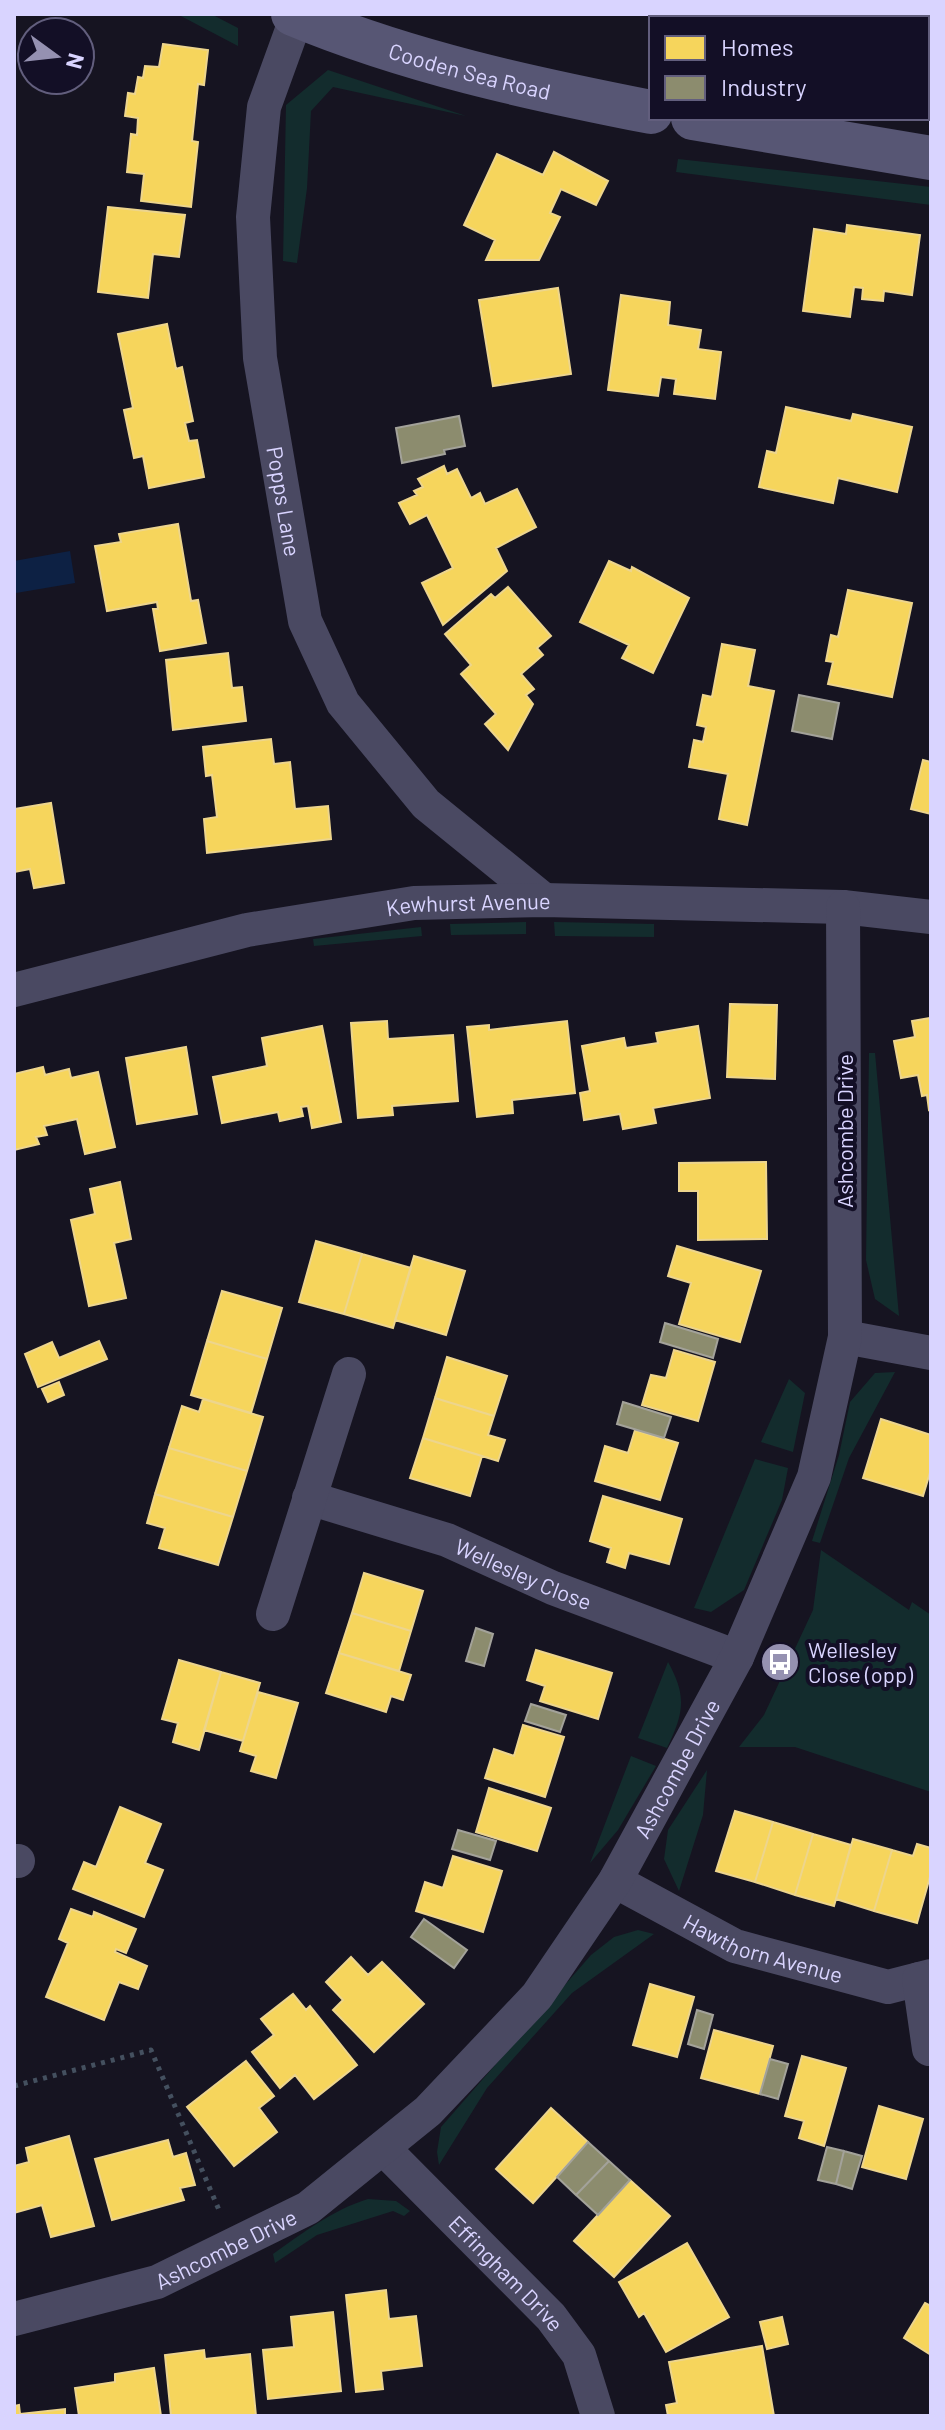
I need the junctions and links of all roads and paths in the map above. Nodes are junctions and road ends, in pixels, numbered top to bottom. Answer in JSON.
{"nodes":[{"id":1,"x":295,"y":15,"type":"edge"},
{"id":2,"x":649,"y":112,"type":"edge"},
{"id":3,"x":705,"y":120,"type":"edge"},
{"id":4,"x":931,"y":158,"type":"edge"},
{"id":5,"x":544,"y":900,"type":"junction"},
{"id":6,"x":843,"y":907,"type":"junction"},
{"id":7,"x":931,"y":917,"type":"edge"},
{"id":8,"x":14,"y":990,"type":"edge"},
{"id":9,"x":845,"y":1337,"type":"junction"},
{"id":10,"x":931,"y":1353,"type":"edge"},
{"id":11,"x":349,"y":1374,"type":"dead end"},
{"id":12,"x":309,"y":1498,"type":"junction"},
{"id":13,"x":273,"y":1614,"type":"dead end"},
{"id":14,"x":737,"y":1657,"type":"junction"},
{"id":15,"x":615,"y":1881,"type":"junction"},
{"id":16,"x":925,"y":1978,"type":"edge"},
{"id":17,"x":929,"y":2049,"type":"dead end"},
{"id":18,"x":14,"y":2086,"type":"edge"},
{"id":19,"x":383,"y":2148,"type":"junction"},
{"id":20,"x":234,"y":2244,"type":"junction"},
{"id":21,"x":14,"y":2319,"type":"edge"},
{"id":22,"x":598,"y":2416,"type":"edge"}],
"edges":[{"from":1,"to":2,"type":"main road","name":"Cooden Sea Road"},
{"from":1,"to":5,"type":"street","name":"Popps Lane"},
{"from":3,"to":4,"type":"main road"},
{"from":5,"to":6,"type":"street","name":"Kewhurst Avenue"},
{"from":5,"to":8,"type":"street","name":"Kewhurst Avenue"},
{"from":6,"to":7,"type":"street","name":"Kewhurst Avenue"},
{"from":6,"to":9,"type":"street","name":"Ashcombe Drive"},
{"from":9,"to":10,"type":"street"},
{"from":9,"to":14,"type":"street","name":"Ashcombe Drive"},
{"from":11,"to":12,"type":"street"},
{"from":12,"to":13,"type":"street"},
{"from":12,"to":14,"type":"street","name":"Wellesley Close"},
{"from":14,"to":15,"type":"street","name":"Ashcombe Drive"},
{"from":15,"to":16,"type":"street","name":"Hawthorn Avenue"},
{"from":15,"to":19,"type":"street","name":"Ashcombe Drive"},
{"from":16,"to":17,"type":"street","name":"Hawthorn Avenue"},
{"from":18,"to":20,"type":"path"},
{"from":19,"to":20,"type":"street","name":"Ashcombe Drive"},
{"from":19,"to":22,"type":"street","name":"Effingham Drive"},
{"from":20,"to":21,"type":"street","name":"Ashcombe Drive"}]}
